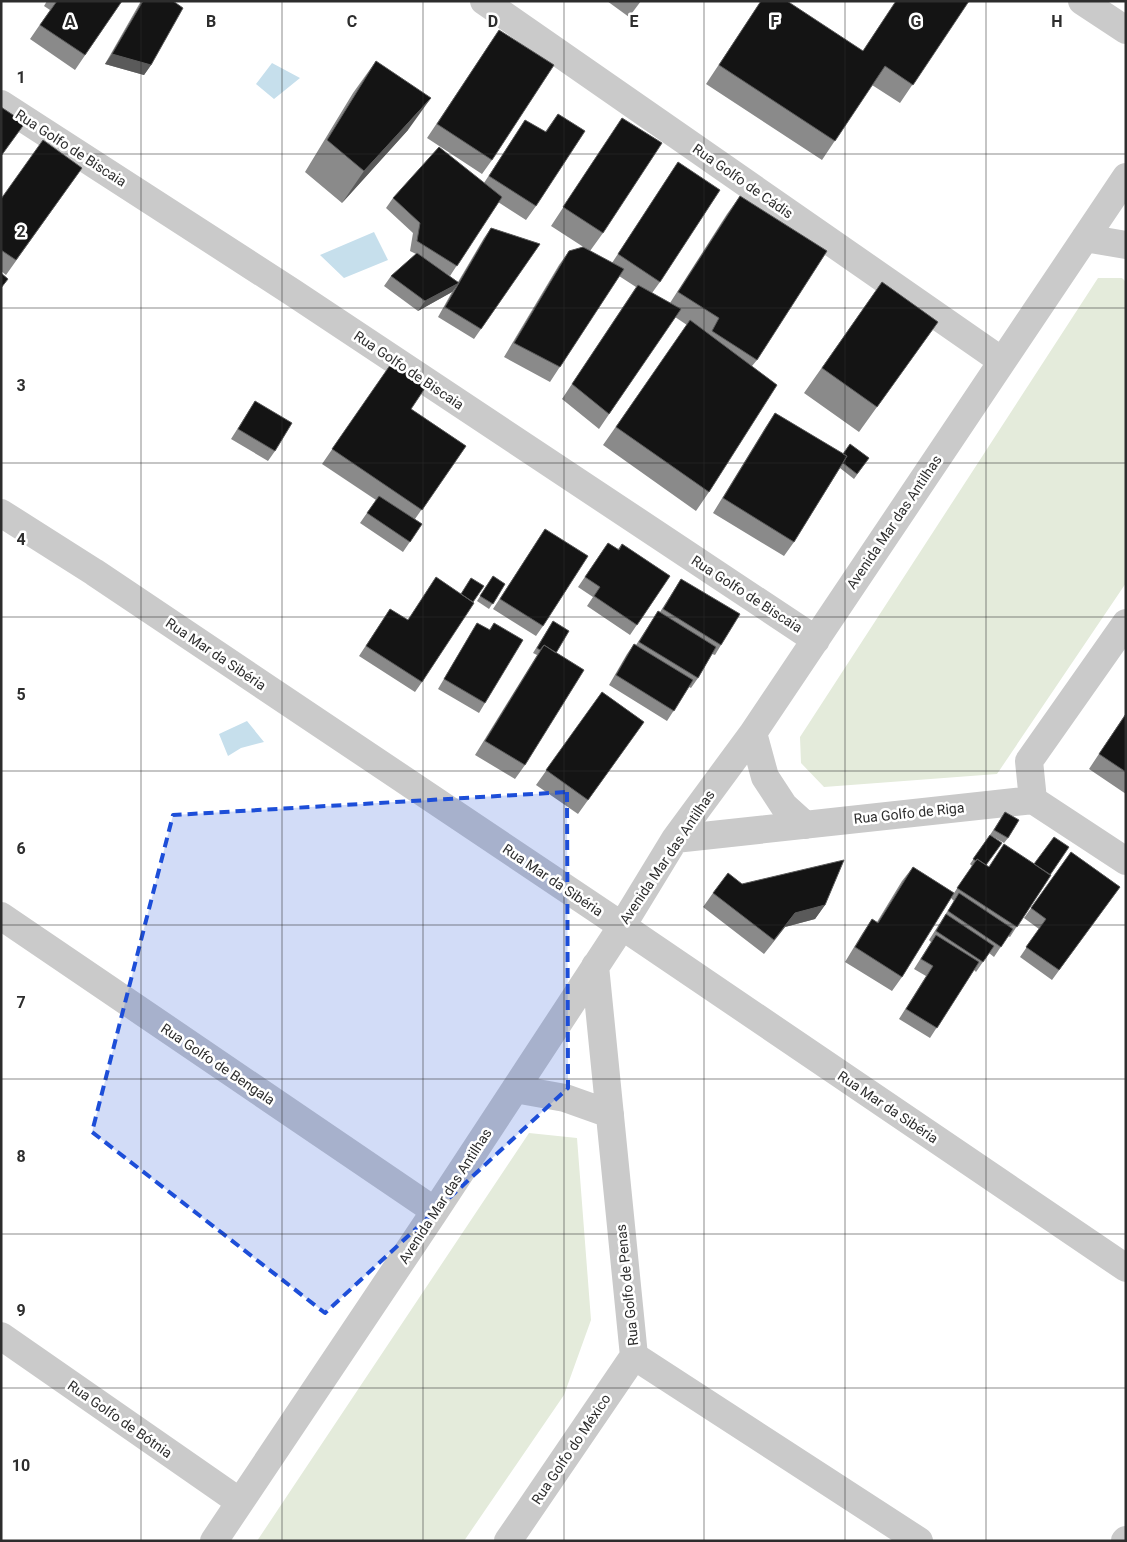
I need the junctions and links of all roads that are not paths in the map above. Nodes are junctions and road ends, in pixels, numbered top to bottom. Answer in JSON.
{"nodes":[{"id":1,"x":484,"y":1,"type":"edge"},
{"id":2,"x":1082,"y":1,"type":"edge"},
{"id":3,"x":1126,"y":30,"type":"edge"},
{"id":4,"x":1,"y":104,"type":"edge"},
{"id":5,"x":1126,"y":177,"type":"edge"},
{"id":6,"x":1085,"y":238,"type":"junction"},
{"id":7,"x":1126,"y":245,"type":"edge"},
{"id":8,"x":1002,"y":361,"type":"junction"},
{"id":9,"x":1,"y":513,"type":"edge"},
{"id":10,"x":1126,"y":623,"type":"edge"},
{"id":11,"x":816,"y":640,"type":"junction"},
{"id":12,"x":753,"y":733,"type":"junction"},
{"id":13,"x":1033,"y":800,"type":"junction"},
{"id":14,"x":805,"y":825,"type":"junction"},
{"id":15,"x":675,"y":839,"type":"junction"},
{"id":16,"x":1126,"y":861,"type":"edge"},
{"id":17,"x":1,"y":916,"type":"edge"},
{"id":18,"x":622,"y":926,"type":"junction"},
{"id":19,"x":595,"y":966,"type":"junction"},
{"id":20,"x":515,"y":1089,"type":"junction"},
{"id":21,"x":610,"y":1114,"type":"junction"},
{"id":22,"x":435,"y":1211,"type":"junction"},
{"id":23,"x":1126,"y":1268,"type":"edge"},
{"id":24,"x":1,"y":1336,"type":"edge"},
{"id":25,"x":634,"y":1356,"type":"junction"},
{"id":26,"x":240,"y":1502,"type":"junction"},
{"id":27,"x":214,"y":1541,"type":"edge"},
{"id":28,"x":508,"y":1541,"type":"edge"},
{"id":29,"x":919,"y":1541,"type":"edge"}],
"edges":[{"from":1,"to":8,"type":"street","name":"Rua Golfo de Cádis"},
{"from":2,"to":3,"type":"street"},
{"from":4,"to":11,"type":"street","name":"Rua Golfo de Biscaia"},
{"from":5,"to":6,"type":"street","name":"Avenida Mar das Antilhas"},
{"from":6,"to":7,"type":"street"},
{"from":6,"to":8,"type":"street","name":"Avenida Mar das Antilhas"},
{"from":8,"to":11,"type":"street","name":"Avenida Mar das Antilhas"},
{"from":9,"to":18,"type":"street","name":"Rua Mar da Sibéria"},
{"from":10,"to":13,"type":"street"},
{"from":11,"to":12,"type":"street","name":"Avenida Mar das Antilhas"},
{"from":12,"to":14,"type":"street"},
{"from":12,"to":15,"type":"street","name":"Avenida Mar das Antilhas"},
{"from":13,"to":14,"type":"street","name":"Rua Golfo de Riga"},
{"from":13,"to":16,"type":"street"},
{"from":14,"to":15,"type":"street","name":"Rua Golfo de Riga"},
{"from":15,"to":18,"type":"street","name":"Avenida Mar das Antilhas"},
{"from":17,"to":22,"type":"street","name":"Rua Golfo de Bengala"},
{"from":18,"to":19,"type":"street","name":"Avenida Mar das Antilhas"},
{"from":18,"to":23,"type":"street","name":"Rua Mar da Sibéria"},
{"from":19,"to":20,"type":"street","name":"Avenida Mar das Antilhas"},
{"from":19,"to":21,"type":"street","name":"Rua Golfo de Penas"},
{"from":20,"to":21,"type":"street"},
{"from":20,"to":22,"type":"street","name":"Avenida Mar das Antilhas"},
{"from":21,"to":25,"type":"street","name":"Rua Golfo de Penas"},
{"from":22,"to":26,"type":"street","name":"Avenida Mar das Antilhas"},
{"from":24,"to":26,"type":"street","name":"Rua Golfo de Bótnia"},
{"from":25,"to":28,"type":"street","name":"Rua Golfo do México"},
{"from":25,"to":29,"type":"street","name":"Rua Golfo de Penas"},
{"from":26,"to":27,"type":"street","name":"Avenida Mar das Antilhas"}]}
